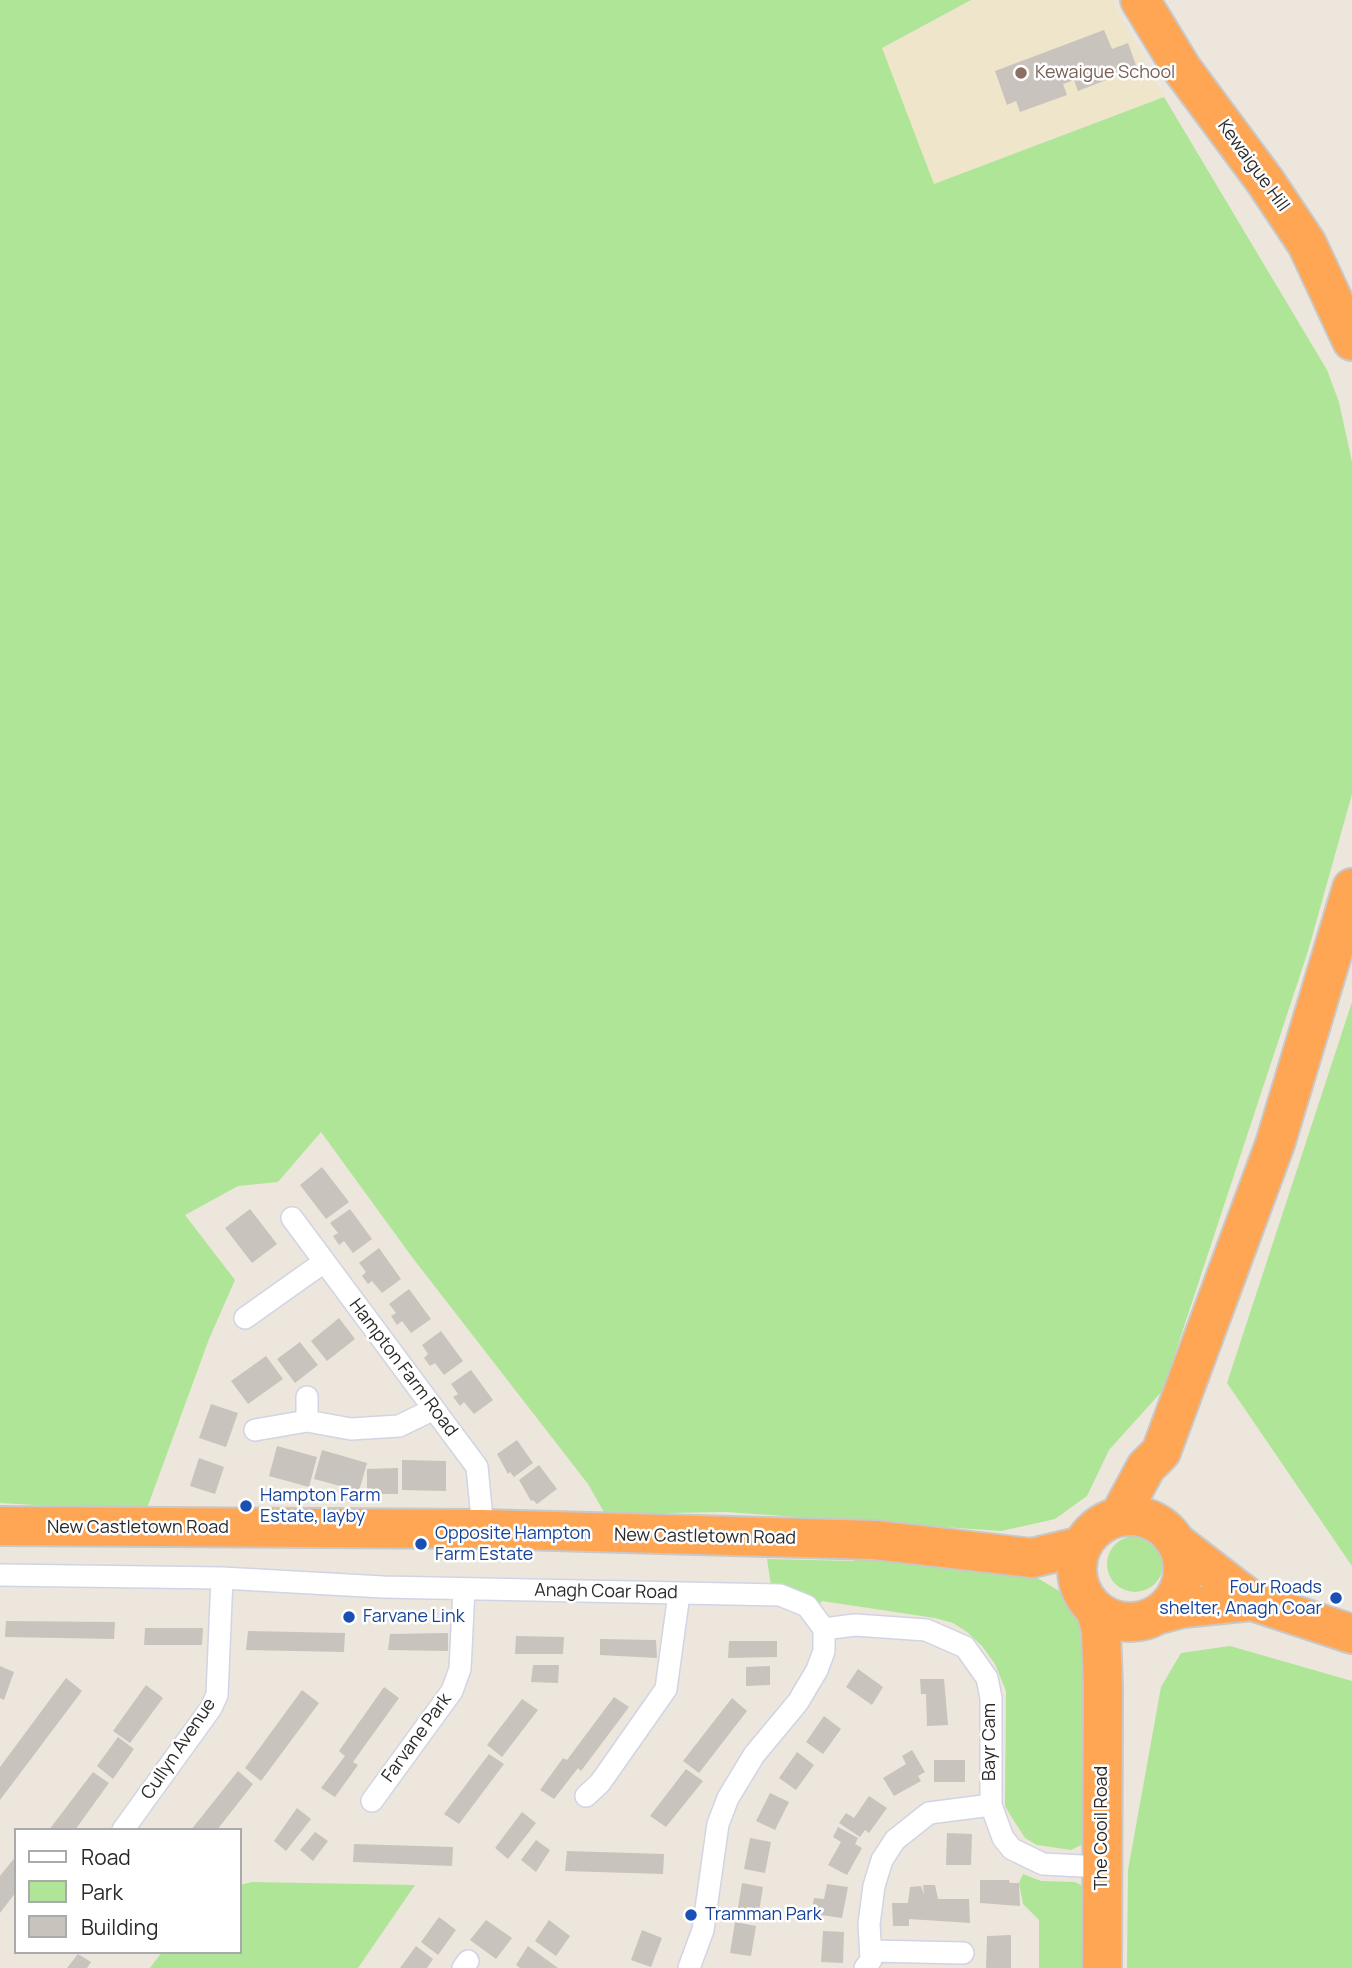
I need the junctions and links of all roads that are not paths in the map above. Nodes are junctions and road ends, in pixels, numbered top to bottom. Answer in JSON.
{"nodes":[{"id":1,"x":1140,"y":0,"type":"edge"},
{"id":2,"x":1352,"y":341,"type":"edge"},
{"id":3,"x":1352,"y":888,"type":"edge"},
{"id":4,"x":292,"y":1218,"type":"dead end"},
{"id":5,"x":324,"y":1262,"type":"junction"},
{"id":6,"x":245,"y":1318,"type":"dead end"},
{"id":7,"x":307,"y":1397,"type":"dead end"},
{"id":8,"x":434,"y":1409,"type":"junction"},
{"id":9,"x":307,"y":1421,"type":"junction"},
{"id":10,"x":256,"y":1430,"type":"dead end"},
{"id":11,"x":1161,"y":1452,"type":"junction"},
{"id":12,"x":1119,"y":1517,"type":"junction"},
{"id":13,"x":0,"y":1526,"type":"edge"},
{"id":14,"x":483,"y":1529,"type":"junction"},
{"id":15,"x":1174,"y":1538,"type":"junction"},
{"id":16,"x":1082,"y":1546,"type":"junction"},
{"id":17,"x":1032,"y":1558,"type":"junction"},
{"id":18,"x":0,"y":1575,"type":"edge"},
{"id":19,"x":222,"y":1578,"type":"junction"},
{"id":20,"x":464,"y":1589,"type":"junction"},
{"id":21,"x":679,"y":1594,"type":"junction"},
{"id":22,"x":1088,"y":1600,"type":"junction"},
{"id":23,"x":1252,"y":1601,"type":"junction"},
{"id":24,"x":1150,"y":1618,"type":"junction"},
{"id":25,"x":824,"y":1629,"type":"junction"},
{"id":26,"x":1352,"y":1634,"type":"edge"},
{"id":27,"x":1103,"y":1688,"type":"junction"},
{"id":28,"x":598,"y":1792,"type":"dead end"},
{"id":29,"x":372,"y":1801,"type":"dead end"},
{"id":30,"x":991,"y":1805,"type":"junction"},
{"id":31,"x":124,"y":1828,"type":"edge"},
{"id":32,"x":1102,"y":1867,"type":"junction"},
{"id":33,"x":963,"y":1953,"type":"dead end"},
{"id":34,"x":868,"y":1960,"type":"edge"},
{"id":35,"x":689,"y":1968,"type":"edge"},
{"id":36,"x":1102,"y":1968,"type":"edge"}],
"edges":[{"from":1,"to":2,"type":"highway","name":"Kewaigue Hill"},
{"from":3,"to":11,"type":"highway"},
{"from":4,"to":5,"type":"street","name":"Hampton Farm Road"},
{"from":5,"to":6,"type":"street"},
{"from":5,"to":8,"type":"street","name":"Hampton Farm Road"},
{"from":7,"to":9,"type":"street"},
{"from":8,"to":9,"type":"street"},
{"from":8,"to":14,"type":"street","name":"Hampton Farm Road"},
{"from":9,"to":10,"type":"street"},
{"from":11,"to":12,"type":"highway"},
{"from":11,"to":15,"type":"highway"},
{"from":12,"to":15,"type":"highway"},
{"from":12,"to":16,"type":"highway"},
{"from":13,"to":14,"type":"highway","name":"New Castletown Road"},
{"from":14,"to":17,"type":"highway","name":"New Castletown Road"},
{"from":15,"to":23,"type":"highway"},
{"from":15,"to":24,"type":"highway"},
{"from":16,"to":17,"type":"highway"},
{"from":16,"to":22,"type":"highway"},
{"from":17,"to":22,"type":"highway"},
{"from":18,"to":19,"type":"street","name":"Anagh Coar Road"},
{"from":19,"to":20,"type":"street","name":"Anagh Coar Road"},
{"from":19,"to":31,"type":"street","name":"Cullyn Avenue"},
{"from":20,"to":21,"type":"street","name":"Anagh Coar Road"},
{"from":20,"to":29,"type":"street","name":"Farvane Park"},
{"from":21,"to":25,"type":"street","name":"Anagh Coar Road"},
{"from":21,"to":28,"type":"street"},
{"from":22,"to":24,"type":"highway"},
{"from":22,"to":27,"type":"highway","name":"The Cooil Road"},
{"from":23,"to":24,"type":"highway"},
{"from":23,"to":26,"type":"highway"},
{"from":24,"to":27,"type":"highway","name":"The Cooil Road"},
{"from":25,"to":30,"type":"street","name":"Bayr Cam"},
{"from":25,"to":35,"type":"street"},
{"from":27,"to":32,"type":"highway","name":"The Cooil Road"},
{"from":30,"to":32,"type":"street","name":"Bayr Cam"},
{"from":30,"to":34,"type":"street"},
{"from":32,"to":36,"type":"highway","name":"The Cooil Road"},
{"from":33,"to":34,"type":"street"}]}
